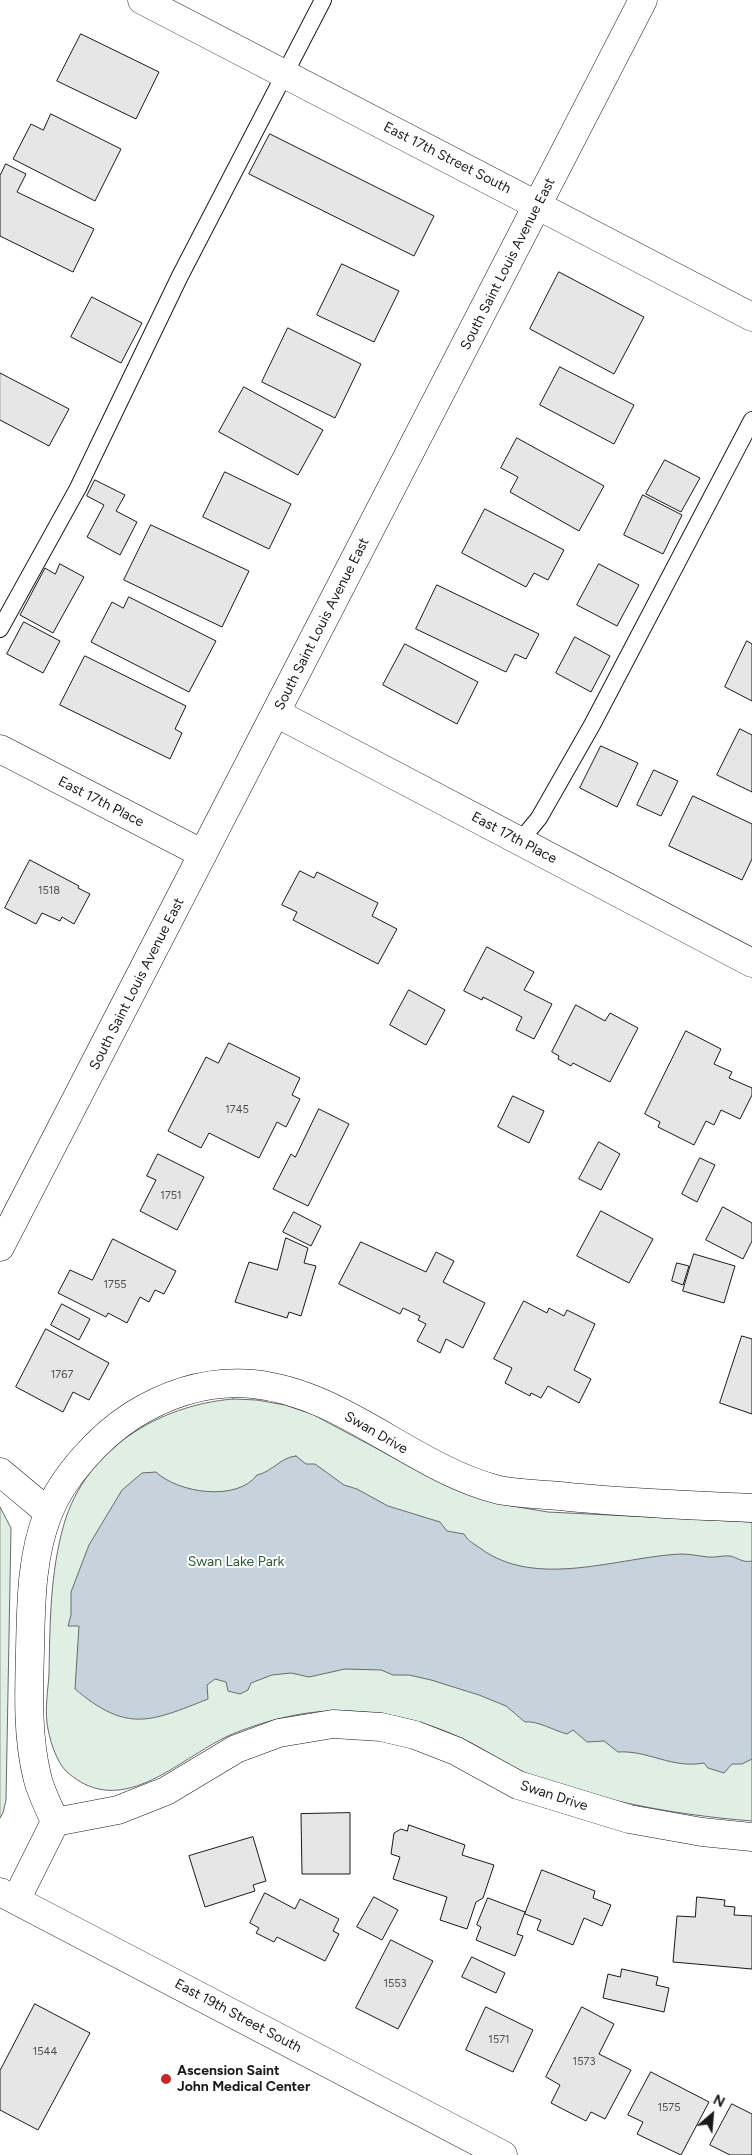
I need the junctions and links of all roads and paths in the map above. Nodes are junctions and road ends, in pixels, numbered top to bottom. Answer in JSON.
{"nodes":[{"id":1,"x":142,"y":0,"type":"edge"},
{"id":2,"x":323,"y":0,"type":"edge"},
{"id":3,"x":643,"y":0,"type":"edge"},
{"id":4,"x":284,"y":73,"type":"junction"},
{"id":5,"x":538,"y":206,"type":"junction"},
{"id":6,"x":752,"y":318,"type":"edge"},
{"id":7,"x":752,"y":420,"type":"edge"},
{"id":8,"x":0,"y":629,"type":"edge"},
{"id":9,"x":276,"y":713,"type":"junction"},
{"id":10,"x":0,"y":749,"type":"edge"},
{"id":11,"x":520,"y":841,"type":"junction"},
{"id":12,"x":203,"y":854,"type":"junction"},
{"id":13,"x":752,"y":963,"type":"edge"},
{"id":14,"x":0,"y":1247,"type":"edge"},
{"id":15,"x":0,"y":1472,"type":"edge"},
{"id":16,"x":752,"y":1508,"type":"edge"},
{"id":17,"x":48,"y":1512,"type":"junction"},
{"id":18,"x":55,"y":1822,"type":"junction"},
{"id":19,"x":752,"y":1837,"type":"edge"},
{"id":20,"x":8,"y":1896,"type":"edge"},
{"id":21,"x":503,"y":2155,"type":"edge"}],
"edges":[{"from":1,"to":4,"type":"street","name":"East 17th Street South"},
{"from":2,"to":4,"type":"lane"},
{"from":3,"to":5,"type":"street","name":"South Saint Louis Avenue East"},
{"from":4,"to":5,"type":"street","name":"East 17th Street South"},
{"from":4,"to":8,"type":"lane"},
{"from":5,"to":6,"type":"street","name":"East 17th Street South"},
{"from":5,"to":9,"type":"street","name":"South Saint Louis Avenue East"},
{"from":7,"to":11,"type":"lane"},
{"from":9,"to":11,"type":"street","name":"East 17th Place"},
{"from":9,"to":12,"type":"street","name":"South Saint Louis Avenue East"},
{"from":10,"to":12,"type":"street","name":"East 17th Place"},
{"from":11,"to":13,"type":"street","name":"East 17th Place"},
{"from":12,"to":14,"type":"street","name":"South Saint Louis Avenue East"},
{"from":15,"to":17,"type":"street"},
{"from":16,"to":17,"type":"street","name":"Swan Drive"},
{"from":17,"to":18,"type":"street"},
{"from":18,"to":19,"type":"street","name":"Swan Drive"},
{"from":18,"to":20,"type":"street"},
{"from":20,"to":21,"type":"street","name":"East 19th Street South"}]}
